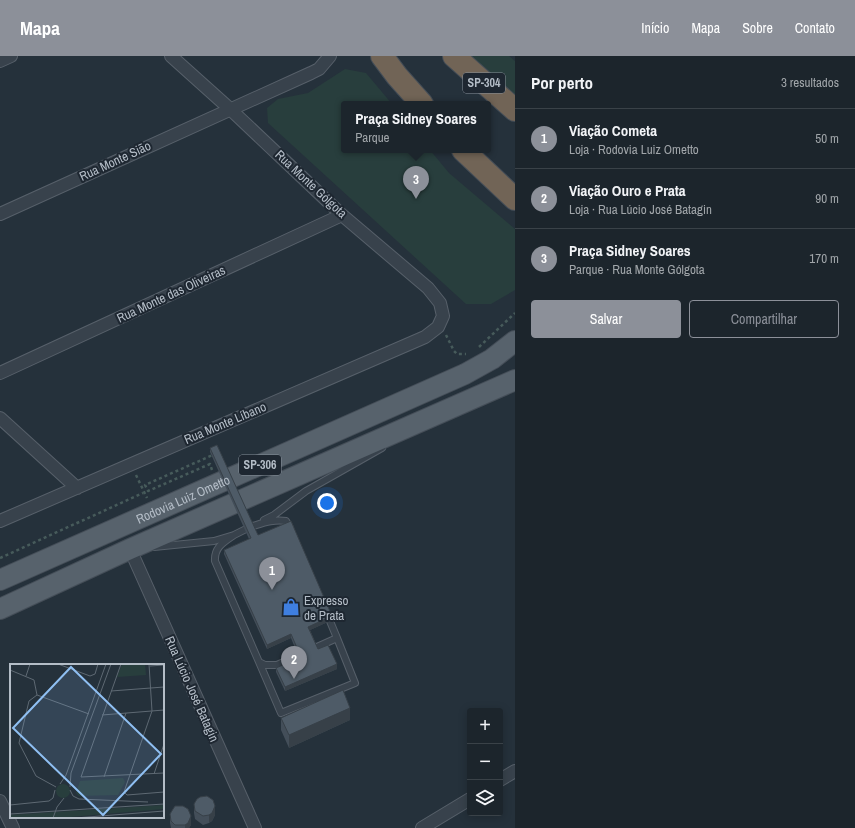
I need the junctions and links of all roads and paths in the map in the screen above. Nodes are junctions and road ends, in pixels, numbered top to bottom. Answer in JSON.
{"nodes":[{"id":1,"x":11,"y":56,"type":"edge"},
{"id":2,"x":171,"y":56,"type":"edge"},
{"id":3,"x":330,"y":56,"type":"edge"},
{"id":4,"x":382,"y":56,"type":"edge"},
{"id":5,"x":454,"y":56,"type":"edge"},
{"id":6,"x":0,"y":61,"type":"edge"},
{"id":7,"x":419,"y":101,"type":"edge"},
{"id":8,"x":230,"y":109,"type":"junction"},
{"id":9,"x":515,"y":110,"type":"edge"},
{"id":10,"x":466,"y":153,"type":"edge"},
{"id":11,"x":515,"y":199,"type":"edge"},
{"id":12,"x":0,"y":214,"type":"edge"},
{"id":13,"x":342,"y":215,"type":"junction"},
{"id":14,"x":515,"y":313,"type":"edge"},
{"id":15,"x":441,"y":320,"type":"junction"},
{"id":16,"x":515,"y":341,"type":"edge"},
{"id":17,"x":477,"y":348,"type":"dead end"},
{"id":18,"x":470,"y":352,"type":"dead end"},
{"id":19,"x":0,"y":373,"type":"edge"},
{"id":20,"x":515,"y":380,"type":"edge"},
{"id":21,"x":476,"y":396,"type":"junction"},
{"id":22,"x":0,"y":418,"type":"edge"},
{"id":23,"x":408,"y":434,"type":"dead end"},
{"id":24,"x":388,"y":445,"type":"dead end"},
{"id":25,"x":215,"y":454,"type":"edge"},
{"id":26,"x":131,"y":464,"type":"junction"},
{"id":27,"x":205,"y":473,"type":"dead end"},
{"id":28,"x":77,"y":488,"type":"junction"},
{"id":29,"x":143,"y":493,"type":"junction"},
{"id":30,"x":154,"y":495,"type":"dead end"},
{"id":31,"x":0,"y":521,"type":"edge"},
{"id":32,"x":253,"y":526,"type":"junction"},
{"id":33,"x":292,"y":532,"type":"edge"},
{"id":34,"x":234,"y":534,"type":"junction"},
{"id":35,"x":130,"y":549,"type":"junction"},
{"id":36,"x":0,"y":558,"type":"edge"},
{"id":37,"x":0,"y":580,"type":"edge"},
{"id":38,"x":0,"y":609,"type":"edge"},
{"id":39,"x":325,"y":610,"type":"edge"},
{"id":40,"x":337,"y":638,"type":"junction"},
{"id":41,"x":259,"y":662,"type":"junction"},
{"id":42,"x":515,"y":771,"type":"edge"},
{"id":43,"x":503,"y":778,"type":"edge"},
{"id":44,"x":0,"y":801,"type":"edge"},
{"id":45,"x":467,"y":801,"type":"edge"},
{"id":46,"x":13,"y":828,"type":"edge"},
{"id":47,"x":255,"y":828,"type":"edge"},
{"id":48,"x":422,"y":828,"type":"edge"}],
"edges":[{"from":1,"to":6,"type":"street"},
{"from":2,"to":8,"type":"street","name":"Rua Monte Gólgota"},
{"from":3,"to":8,"type":"street","name":"Rua Monte Sião"},
{"from":4,"to":7,"type":"highway"},
{"from":5,"to":9,"type":"highway","number":"SP-304"},
{"from":8,"to":12,"type":"street","name":"Rua Monte Sião"},
{"from":8,"to":13,"type":"street","name":"Rua Monte Gólgota"},
{"from":10,"to":11,"type":"highway"},
{"from":13,"to":15,"type":"street","name":"Rua Monte Gólgota"},
{"from":13,"to":19,"type":"street","name":"Rua Monte das Oliveiras"},
{"from":14,"to":17,"type":"path"},
{"from":15,"to":18,"type":"path"},
{"from":15,"to":26,"type":"street","name":"Rua Monte Líbano"},
{"from":16,"to":37,"type":"main road","name":"Rodovia Luiz Ometto","number":"SP-306"},
{"from":20,"to":21,"type":"main road","name":"Rodovia Luiz Ometto","number":"SP-306"},
{"from":21,"to":23,"type":"lane"},
{"from":21,"to":35,"type":"main road","name":"Rodovia Luiz Ometto","number":"SP-306"},
{"from":22,"to":28,"type":"street"},
{"from":24,"to":32,"type":"lane"},
{"from":25,"to":27,"type":"path"},
{"from":26,"to":28,"type":"street","name":"Rua Monte Líbano"},
{"from":26,"to":29,"type":"path"},
{"from":28,"to":31,"type":"street","name":"Rua Monte Líbano"},
{"from":29,"to":30,"type":"path"},
{"from":29,"to":36,"type":"path"},
{"from":32,"to":33,"type":"lane"},
{"from":32,"to":34,"type":"lane"},
{"from":34,"to":35,"type":"lane"},
{"from":34,"to":41,"type":"lane"},
{"from":35,"to":38,"type":"main road","name":"Rodovia Luiz Ometto","number":"SP-306"},
{"from":35,"to":47,"type":"street","name":"Rua Lúcio José Batagin"},
{"from":39,"to":40,"type":"lane"},
{"from":40,"to":41,"type":"lane"},
{"from":40,"to":41,"type":"lane"},
{"from":42,"to":43,"type":"street"},
{"from":44,"to":46,"type":"street"},
{"from":45,"to":48,"type":"street"}]}
